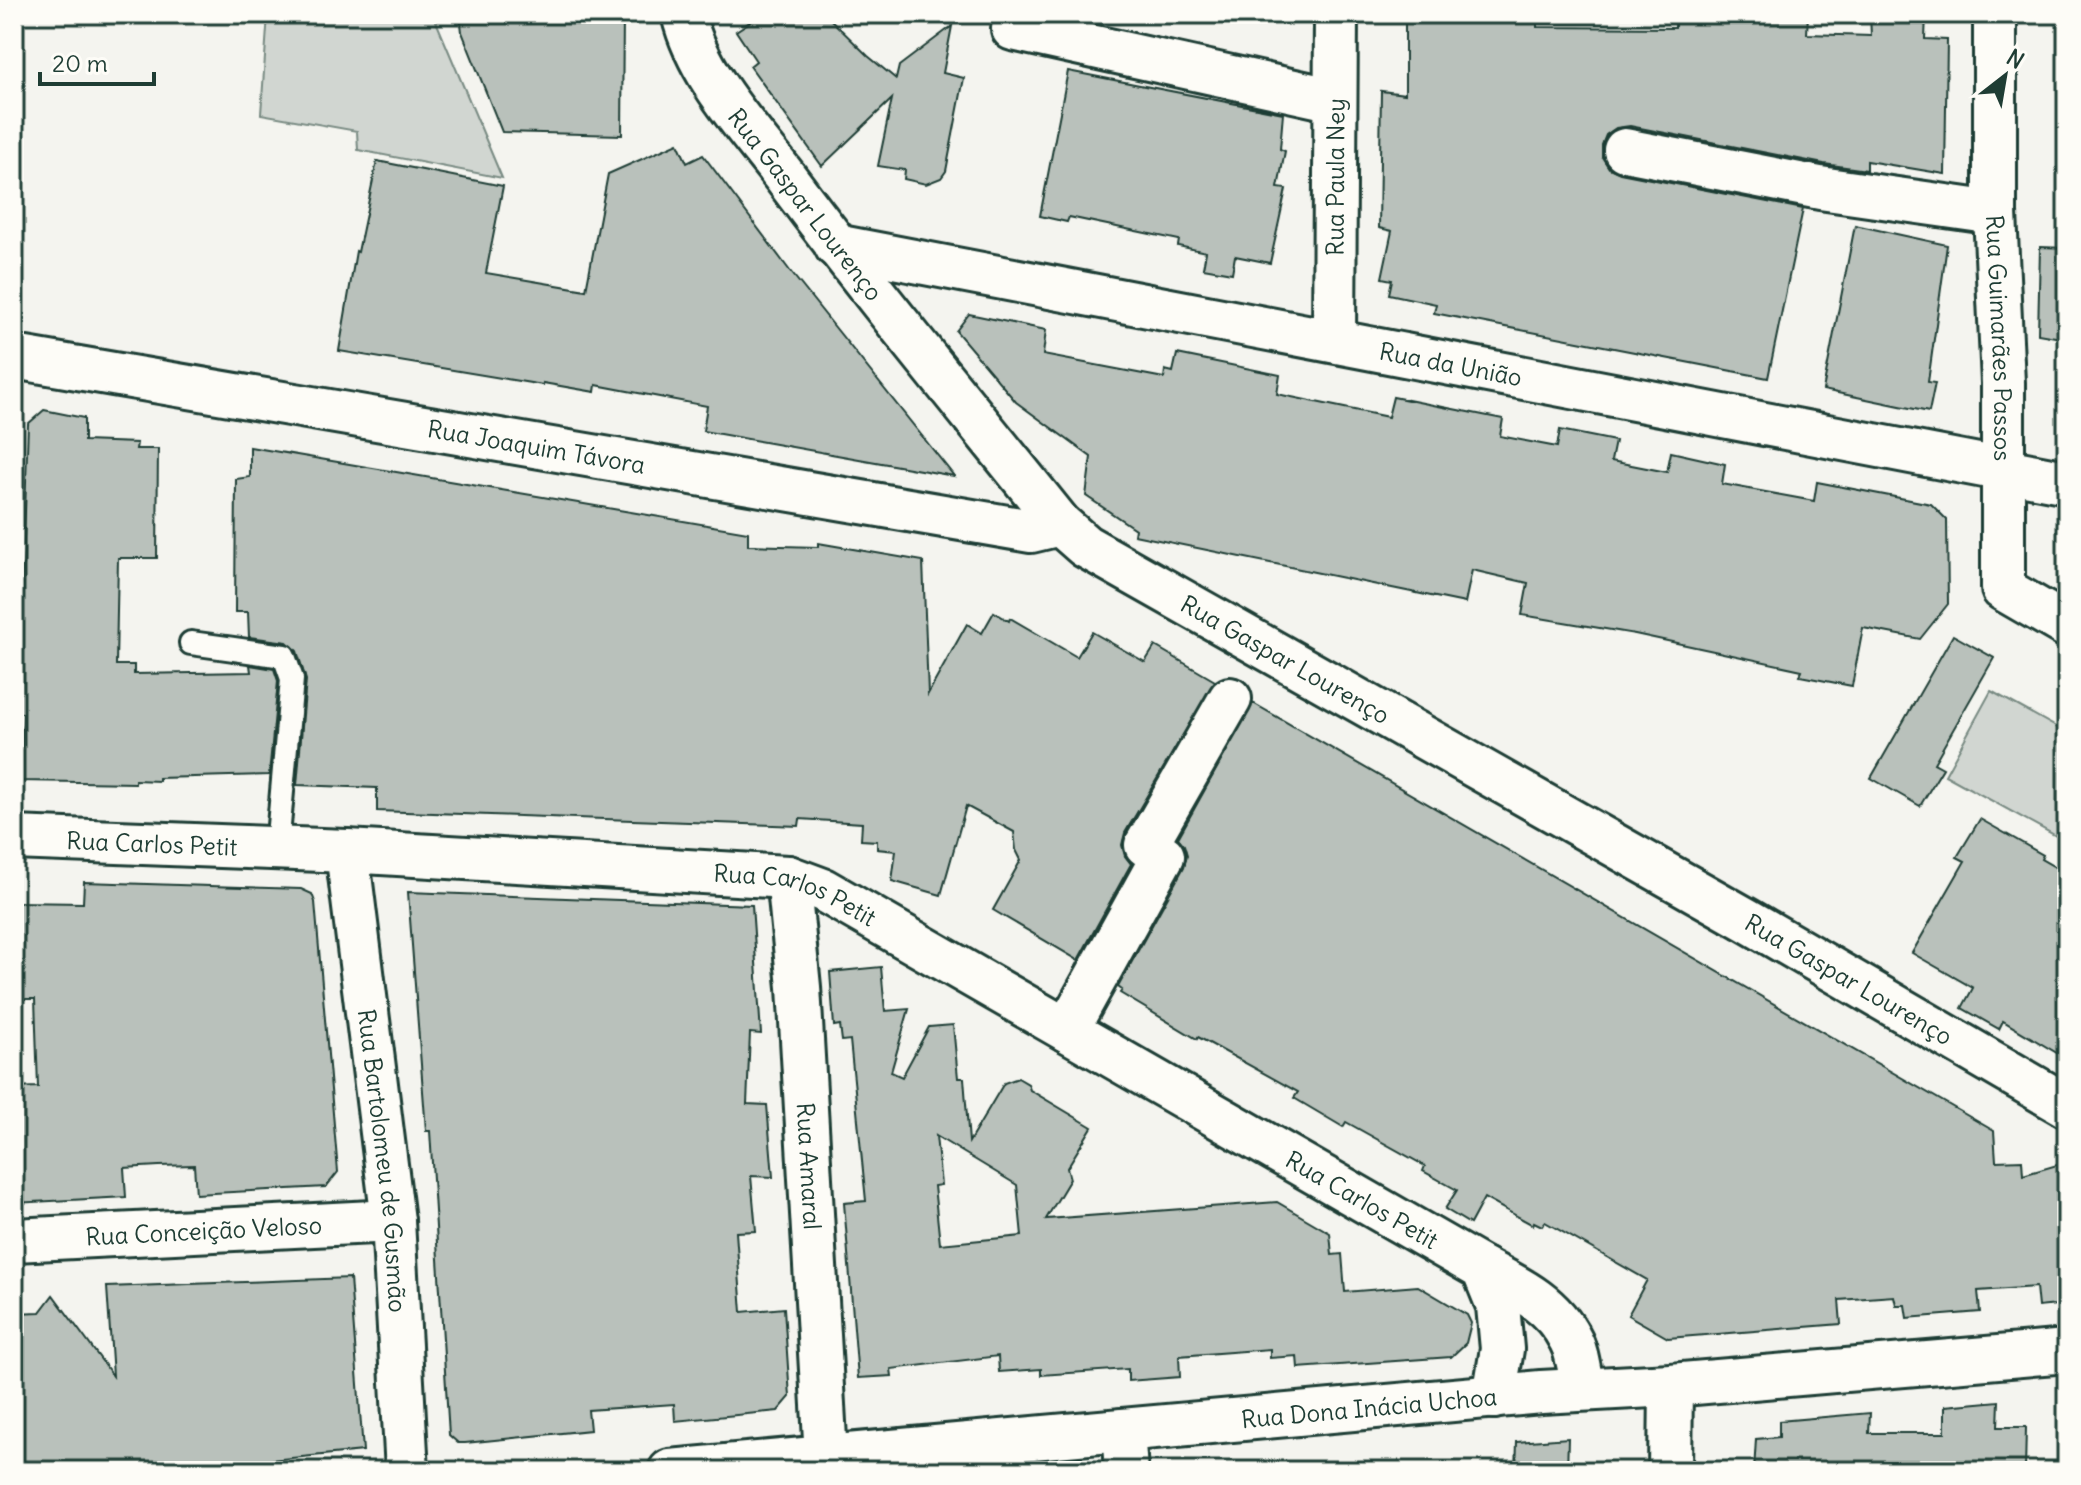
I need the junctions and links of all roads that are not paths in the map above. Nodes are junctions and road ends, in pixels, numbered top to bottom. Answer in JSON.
{"nodes":[{"id":1,"x":683,"y":14,"type":"edge"},
{"id":2,"x":1336,"y":14,"type":"edge"},
{"id":3,"x":1995,"y":14,"type":"edge"},
{"id":4,"x":1013,"y":29,"type":"dead end"},
{"id":5,"x":1335,"y":100,"type":"junction"},
{"id":6,"x":1625,"y":150,"type":"dead end"},
{"id":7,"x":1995,"y":213,"type":"junction"},
{"id":8,"x":836,"y":246,"type":"junction"},
{"id":9,"x":1334,"y":341,"type":"junction"},
{"id":10,"x":14,"y":357,"type":"edge"},
{"id":11,"x":2002,"y":468,"type":"junction"},
{"id":12,"x":2067,"y":482,"type":"edge"},
{"id":13,"x":1060,"y":524,"type":"junction"},
{"id":14,"x":2067,"y":626,"type":"edge"},
{"id":15,"x":191,"y":643,"type":"dead end"},
{"id":16,"x":1230,"y":699,"type":"dead end"},
{"id":17,"x":14,"y":838,"type":"edge"},
{"id":18,"x":277,"y":848,"type":"junction"},
{"id":19,"x":347,"y":851,"type":"junction"},
{"id":20,"x":788,"y":877,"type":"junction"},
{"id":21,"x":1067,"y":1030,"type":"junction"},
{"id":22,"x":2067,"y":1106,"type":"edge"},
{"id":23,"x":393,"y":1221,"type":"junction"},
{"id":24,"x":14,"y":1240,"type":"edge"},
{"id":25,"x":1483,"y":1269,"type":"junction"},
{"id":26,"x":2067,"y":1351,"type":"edge"},
{"id":27,"x":1671,"y":1385,"type":"junction"},
{"id":28,"x":1583,"y":1388,"type":"junction"},
{"id":29,"x":1494,"y":1397,"type":"junction"},
{"id":30,"x":1123,"y":1430,"type":"junction"},
{"id":31,"x":826,"y":1457,"type":"junction"},
{"id":32,"x":407,"y":1471,"type":"edge"},
{"id":33,"x":670,"y":1471,"type":"edge"},
{"id":34,"x":1126,"y":1471,"type":"edge"},
{"id":35,"x":1670,"y":1471,"type":"edge"}],
"edges":[{"from":1,"to":8,"type":"street","name":"Rua Gaspar Lourenço"},
{"from":2,"to":5,"type":"street","name":"Rua Paula Ney"},
{"from":3,"to":7,"type":"street","name":"Rua Guimarães Passos"},
{"from":4,"to":5,"type":"street"},
{"from":5,"to":9,"type":"street","name":"Rua Paula Ney"},
{"from":6,"to":7,"type":"street"},
{"from":7,"to":11,"type":"street","name":"Rua Guimarães Passos"},
{"from":8,"to":9,"type":"street","name":"Rua da União"},
{"from":8,"to":13,"type":"street","name":"Rua Gaspar Lourenço"},
{"from":9,"to":11,"type":"street","name":"Rua da União"},
{"from":10,"to":13,"type":"street","name":"Rua Joaquim Távora"},
{"from":11,"to":12,"type":"street","name":"Rua da União"},
{"from":11,"to":14,"type":"street","name":"Rua Guimarães Passos"},
{"from":13,"to":22,"type":"street","name":"Rua Gaspar Lourenço"},
{"from":15,"to":18,"type":"lane"},
{"from":16,"to":21,"type":"street"},
{"from":17,"to":18,"type":"street","name":"Rua Carlos Petit"},
{"from":18,"to":19,"type":"street","name":"Rua Carlos Petit"},
{"from":19,"to":20,"type":"street","name":"Rua Carlos Petit"},
{"from":19,"to":23,"type":"street","name":"Rua Bartolomeu de Gusmão"},
{"from":20,"to":21,"type":"street","name":"Rua Carlos Petit"},
{"from":20,"to":31,"type":"street","name":"Rua Amaral"},
{"from":21,"to":25,"type":"street","name":"Rua Carlos Petit"},
{"from":23,"to":24,"type":"street","name":"Rua Conceição Veloso"},
{"from":23,"to":32,"type":"street","name":"Rua Bartolomeu de Gusmão"},
{"from":25,"to":28,"type":"street","name":"Rua Carlos Petit"},
{"from":25,"to":29,"type":"street"},
{"from":26,"to":27,"type":"street","name":"Rua Dona Inácia Uchoa"},
{"from":27,"to":28,"type":"street","name":"Rua Dona Inácia Uchoa"},
{"from":27,"to":35,"type":"street"},
{"from":28,"to":29,"type":"street","name":"Rua Dona Inácia Uchoa"},
{"from":29,"to":30,"type":"street","name":"Rua Dona Inácia Uchoa"},
{"from":30,"to":31,"type":"street","name":"Rua Dona Inácia Uchoa"},
{"from":30,"to":34,"type":"street"},
{"from":31,"to":33,"type":"street","name":"Rua Dona Inácia Uchoa"}]}
